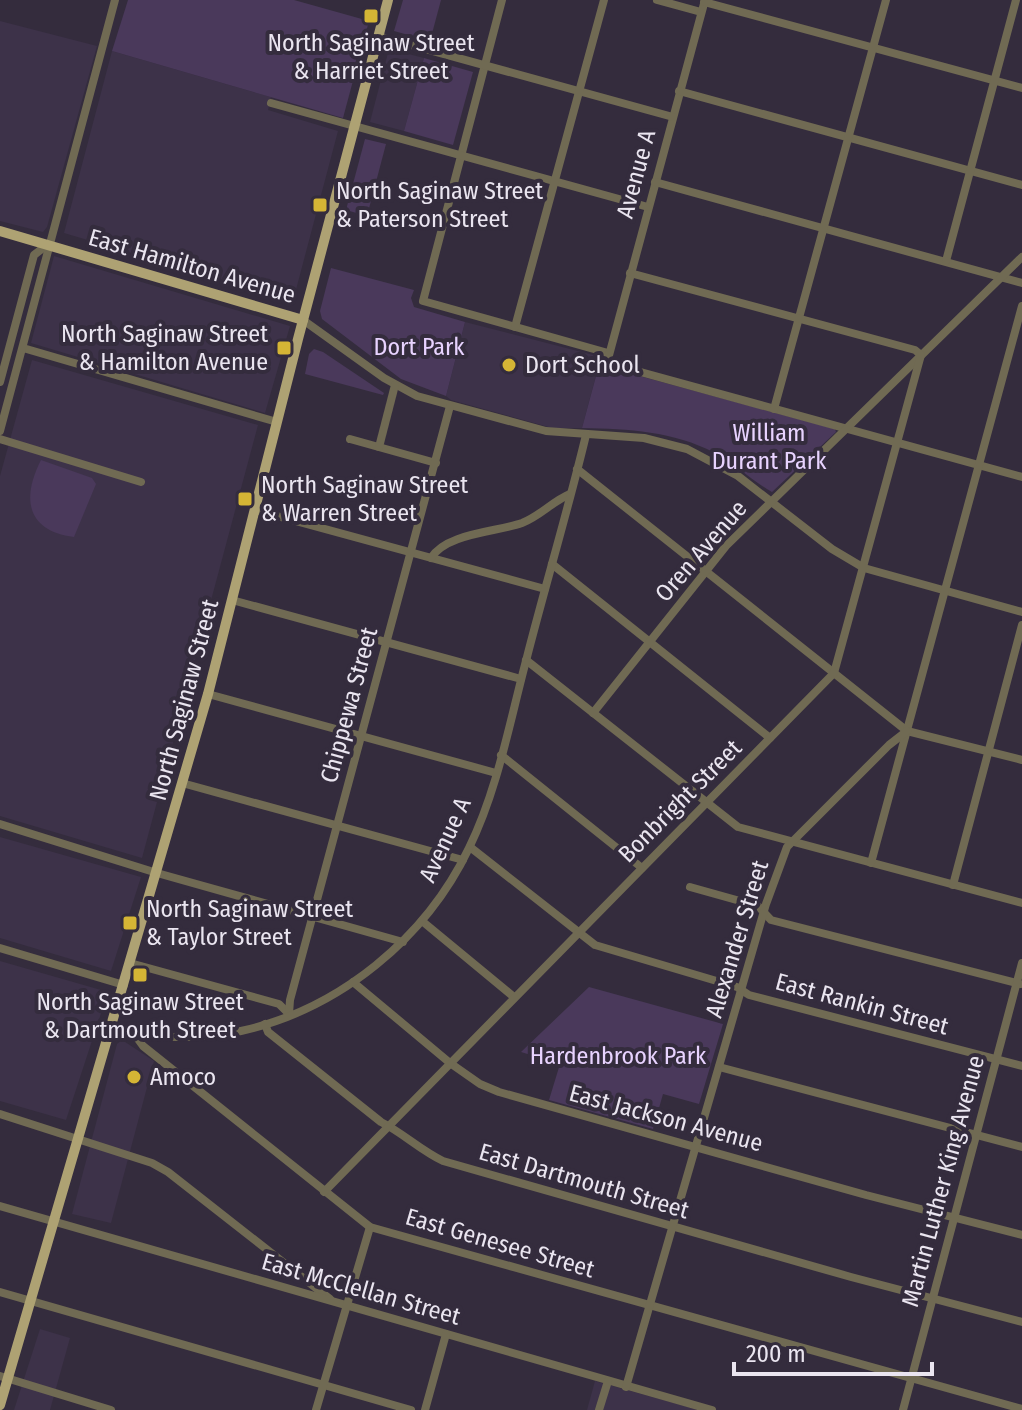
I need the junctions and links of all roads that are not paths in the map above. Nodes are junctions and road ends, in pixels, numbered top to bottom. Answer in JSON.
{"nodes":[{"id":1,"x":115,"y":0,"type":"edge"},
{"id":2,"x":388,"y":0,"type":"edge"},
{"id":3,"x":502,"y":0,"type":"edge"},
{"id":4,"x":604,"y":0,"type":"edge"},
{"id":5,"x":657,"y":0,"type":"edge"},
{"id":6,"x":886,"y":0,"type":"edge"},
{"id":7,"x":1016,"y":0,"type":"edge"},
{"id":8,"x":704,"y":1,"type":"edge"},
{"id":9,"x":701,"y":12,"type":"junction"},
{"id":10,"x":378,"y":36,"type":"junction"},
{"id":11,"x":873,"y":48,"type":"junction"},
{"id":12,"x":484,"y":66,"type":"junction"},
{"id":13,"x":995,"y":80,"type":"junction"},
{"id":14,"x":1022,"y":88,"type":"edge"},
{"id":15,"x":579,"y":91,"type":"junction"},
{"id":16,"x":679,"y":91,"type":"junction"},
{"id":17,"x":271,"y":103,"type":"dead end"},
{"id":18,"x":673,"y":117,"type":"junction"},
{"id":19,"x":354,"y":127,"type":"junction"},
{"id":20,"x":849,"y":137,"type":"junction"},
{"id":21,"x":460,"y":157,"type":"junction"},
{"id":22,"x":971,"y":171,"type":"junction"},
{"id":23,"x":554,"y":182,"type":"junction"},
{"id":24,"x":655,"y":182,"type":"junction"},
{"id":25,"x":1022,"y":185,"type":"edge"},
{"id":26,"x":648,"y":207,"type":"junction"},
{"id":27,"x":824,"y":227,"type":"junction"},
{"id":28,"x":0,"y":231,"type":"edge"},
{"id":29,"x":48,"y":245,"type":"junction"},
{"id":30,"x":1022,"y":257,"type":"edge"},
{"id":31,"x":946,"y":261,"type":"junction"},
{"id":32,"x":630,"y":273,"type":"junction"},
{"id":33,"x":1001,"y":277,"type":"junction"},
{"id":34,"x":1022,"y":283,"type":"edge"},
{"id":35,"x":1022,"y":306,"type":"edge"},
{"id":36,"x":800,"y":318,"type":"junction"},
{"id":37,"x":303,"y":320,"type":"junction"},
{"id":38,"x":515,"y":327,"type":"junction"},
{"id":39,"x":23,"y":348,"type":"junction"},
{"id":40,"x":921,"y":355,"type":"junction"},
{"id":41,"x":608,"y":356,"type":"junction"},
{"id":42,"x":0,"y":382,"type":"edge"},
{"id":43,"x":395,"y":385,"type":"junction"},
{"id":44,"x":450,"y":406,"type":"junction"},
{"id":45,"x":774,"y":409,"type":"junction"},
{"id":46,"x":277,"y":422,"type":"junction"},
{"id":47,"x":845,"y":427,"type":"junction"},
{"id":48,"x":0,"y":431,"type":"edge"},
{"id":49,"x":586,"y":435,"type":"junction"},
{"id":50,"x":0,"y":439,"type":"edge"},
{"id":51,"x":350,"y":439,"type":"dead end"},
{"id":52,"x":898,"y":443,"type":"junction"},
{"id":53,"x":379,"y":447,"type":"junction"},
{"id":54,"x":436,"y":463,"type":"junction"},
{"id":55,"x":979,"y":465,"type":"junction"},
{"id":56,"x":577,"y":469,"type":"junction"},
{"id":57,"x":1022,"y":477,"type":"edge"},
{"id":58,"x":141,"y":482,"type":"dead end"},
{"id":59,"x":570,"y":494,"type":"junction"},
{"id":60,"x":771,"y":502,"type":"junction"},
{"id":61,"x":255,"y":510,"type":"junction"},
{"id":62,"x":411,"y":553,"type":"junction"},
{"id":63,"x":431,"y":558,"type":"junction"},
{"id":64,"x":552,"y":564,"type":"junction"},
{"id":65,"x":864,"y":568,"type":"junction"},
{"id":66,"x":707,"y":571,"type":"junction"},
{"id":67,"x":545,"y":589,"type":"junction"},
{"id":68,"x":945,"y":591,"type":"junction"},
{"id":69,"x":232,"y":600,"type":"junction"},
{"id":70,"x":1022,"y":612,"type":"edge"},
{"id":71,"x":1022,"y":625,"type":"edge"},
{"id":72,"x":650,"y":642,"type":"junction"},
{"id":73,"x":387,"y":643,"type":"junction"},
{"id":74,"x":526,"y":660,"type":"junction"},
{"id":75,"x":834,"y":673,"type":"junction"},
{"id":76,"x":521,"y":679,"type":"junction"},
{"id":77,"x":208,"y":694,"type":"junction"},
{"id":78,"x":593,"y":713,"type":"junction"},
{"id":79,"x":907,"y":731,"type":"junction"},
{"id":80,"x":361,"y":736,"type":"junction"},
{"id":81,"x":770,"y":738,"type":"junction"},
{"id":82,"x":988,"y":752,"type":"junction"},
{"id":83,"x":501,"y":755,"type":"junction"},
{"id":84,"x":1022,"y":760,"type":"edge"},
{"id":85,"x":496,"y":773,"type":"junction"},
{"id":86,"x":182,"y":783,"type":"junction"},
{"id":87,"x":707,"y":803,"type":"junction"},
{"id":88,"x":0,"y":824,"type":"edge"},
{"id":89,"x":337,"y":825,"type":"junction"},
{"id":90,"x":792,"y":842,"type":"junction"},
{"id":91,"x":470,"y":847,"type":"junction"},
{"id":92,"x":463,"y":860,"type":"junction"},
{"id":93,"x":871,"y":863,"type":"junction"},
{"id":94,"x":642,"y":868,"type":"junction"},
{"id":95,"x":157,"y":873,"type":"junction"},
{"id":96,"x":953,"y":885,"type":"junction"},
{"id":97,"x":690,"y":887,"type":"dead end"},
{"id":98,"x":1022,"y":903,"type":"edge"},
{"id":99,"x":764,"y":913,"type":"junction"},
{"id":100,"x":312,"y":916,"type":"junction"},
{"id":101,"x":422,"y":921,"type":"junction"},
{"id":102,"x":578,"y":933,"type":"junction"},
{"id":103,"x":403,"y":942,"type":"junction"},
{"id":104,"x":0,"y":948,"type":"edge"},
{"id":105,"x":130,"y":963,"type":"junction"},
{"id":106,"x":1022,"y":963,"type":"edge"},
{"id":107,"x":353,"y":982,"type":"junction"},
{"id":108,"x":1019,"y":984,"type":"edge"},
{"id":109,"x":124,"y":985,"type":"junction"},
{"id":110,"x":742,"y":989,"type":"junction"},
{"id":111,"x":514,"y":997,"type":"junction"},
{"id":112,"x":289,"y":1014,"type":"junction"},
{"id":113,"x":265,"y":1024,"type":"junction"},
{"id":114,"x":109,"y":1032,"type":"junction"},
{"id":115,"x":135,"y":1035,"type":"junction"},
{"id":116,"x":997,"y":1059,"type":"junction"},
{"id":117,"x":450,"y":1063,"type":"junction"},
{"id":118,"x":1022,"y":1066,"type":"edge"},
{"id":119,"x":719,"y":1067,"type":"junction"},
{"id":120,"x":0,"y":1114,"type":"edge"},
{"id":121,"x":388,"y":1126,"type":"junction"},
{"id":122,"x":977,"y":1135,"type":"junction"},
{"id":123,"x":77,"y":1138,"type":"junction"},
{"id":124,"x":695,"y":1147,"type":"junction"},
{"id":125,"x":1022,"y":1147,"type":"edge"},
{"id":126,"x":324,"y":1192,"type":"junction"},
{"id":127,"x":0,"y":1206,"type":"edge"},
{"id":128,"x":955,"y":1217,"type":"junction"},
{"id":129,"x":54,"y":1220,"type":"junction"},
{"id":130,"x":370,"y":1227,"type":"junction"},
{"id":131,"x":672,"y":1227,"type":"junction"},
{"id":132,"x":1022,"y":1235,"type":"edge"},
{"id":133,"x":0,"y":1292,"type":"edge"},
{"id":134,"x":933,"y":1298,"type":"junction"},
{"id":135,"x":31,"y":1301,"type":"junction"},
{"id":136,"x":334,"y":1302,"type":"junction"},
{"id":137,"x":347,"y":1305,"type":"junction"},
{"id":138,"x":649,"y":1307,"type":"junction"},
{"id":139,"x":1022,"y":1322,"type":"edge"},
{"id":140,"x":446,"y":1334,"type":"junction"},
{"id":141,"x":4,"y":1378,"type":"edge"},
{"id":142,"x":911,"y":1380,"type":"junction"},
{"id":143,"x":608,"y":1381,"type":"junction"},
{"id":144,"x":323,"y":1385,"type":"junction"},
{"id":145,"x":626,"y":1387,"type":"junction"},
{"id":146,"x":0,"y":1405,"type":"edge"},
{"id":147,"x":1022,"y":1409,"type":"edge"},
{"id":148,"x":111,"y":1410,"type":"edge"},
{"id":149,"x":316,"y":1410,"type":"edge"},
{"id":150,"x":411,"y":1410,"type":"edge"},
{"id":151,"x":425,"y":1410,"type":"edge"},
{"id":152,"x":599,"y":1410,"type":"edge"},
{"id":153,"x":712,"y":1410,"type":"edge"},
{"id":154,"x":903,"y":1410,"type":"edge"}],
"edges":[{"from":1,"to":29,"type":"street"},
{"from":2,"to":10,"type":"main road","name":"North Saginaw Street"},
{"from":3,"to":12,"type":"street"},
{"from":4,"to":15,"type":"street"},
{"from":5,"to":9,"type":"street"},
{"from":6,"to":11,"type":"street"},
{"from":7,"to":13,"type":"street"},
{"from":8,"to":9,"type":"street","name":"Avenue A"},
{"from":8,"to":11,"type":"street"},
{"from":9,"to":16,"type":"street","name":"Avenue A"},
{"from":10,"to":12,"type":"street"},
{"from":10,"to":19,"type":"main road","name":"North Saginaw Street"},
{"from":11,"to":13,"type":"street"},
{"from":11,"to":20,"type":"street"},
{"from":12,"to":15,"type":"street"},
{"from":12,"to":21,"type":"street"},
{"from":13,"to":14,"type":"street"},
{"from":13,"to":22,"type":"street"},
{"from":15,"to":18,"type":"street"},
{"from":15,"to":23,"type":"street"},
{"from":16,"to":18,"type":"street","name":"Avenue A"},
{"from":16,"to":20,"type":"street"},
{"from":17,"to":19,"type":"street"},
{"from":18,"to":24,"type":"street","name":"Avenue A"},
{"from":19,"to":21,"type":"street"},
{"from":19,"to":37,"type":"main road","name":"North Saginaw Street"},
{"from":20,"to":22,"type":"street"},
{"from":20,"to":27,"type":"street"},
{"from":21,"to":23,"type":"street"},
{"from":21,"to":38,"type":"street"},
{"from":22,"to":25,"type":"street"},
{"from":22,"to":31,"type":"street"},
{"from":23,"to":26,"type":"street"},
{"from":23,"to":38,"type":"street"},
{"from":24,"to":26,"type":"street","name":"Avenue A"},
{"from":24,"to":27,"type":"street"},
{"from":26,"to":32,"type":"street","name":"Avenue A"},
{"from":27,"to":31,"type":"street"},
{"from":27,"to":36,"type":"street"},
{"from":28,"to":29,"type":"main road","name":"East Hamilton Avenue"},
{"from":29,"to":37,"type":"main road","name":"East Hamilton Avenue"},
{"from":29,"to":39,"type":"street"},
{"from":29,"to":42,"type":"street"},
{"from":30,"to":33,"type":"street","name":"Oren Avenue"},
{"from":31,"to":33,"type":"street"},
{"from":32,"to":36,"type":"street"},
{"from":32,"to":41,"type":"street","name":"Avenue A"},
{"from":33,"to":34,"type":"street"},
{"from":33,"to":40,"type":"street","name":"Oren Avenue"},
{"from":35,"to":55,"type":"street"},
{"from":36,"to":40,"type":"street"},
{"from":36,"to":45,"type":"street"},
{"from":37,"to":43,"type":"street","name":"East Hamilton Avenue"},
{"from":37,"to":46,"type":"main road","name":"North Saginaw Street"},
{"from":38,"to":41,"type":"street"},
{"from":39,"to":46,"type":"street"},
{"from":39,"to":48,"type":"street"},
{"from":40,"to":47,"type":"street","name":"Oren Avenue"},
{"from":40,"to":52,"type":"street","name":"Bonbright Street"},
{"from":41,"to":45,"type":"street"},
{"from":43,"to":44,"type":"street","name":"East Hamilton Avenue"},
{"from":43,"to":53,"type":"street"},
{"from":44,"to":49,"type":"street","name":"East Hamilton Avenue"},
{"from":44,"to":54,"type":"street","name":"Chippewa Street"},
{"from":45,"to":47,"type":"street"},
{"from":46,"to":61,"type":"main road","name":"North Saginaw Street"},
{"from":47,"to":52,"type":"street"},
{"from":47,"to":60,"type":"street","name":"Oren Avenue"},
{"from":49,"to":56,"type":"street","name":"Avenue A"},
{"from":49,"to":60,"type":"street","name":"East Hamilton Avenue"},
{"from":50,"to":58,"type":"street"},
{"from":51,"to":53,"type":"street"},
{"from":52,"to":55,"type":"street"},
{"from":52,"to":65,"type":"street","name":"Bonbright Street"},
{"from":53,"to":54,"type":"street"},
{"from":54,"to":62,"type":"street","name":"Chippewa Street"},
{"from":55,"to":57,"type":"street"},
{"from":55,"to":68,"type":"street"},
{"from":56,"to":59,"type":"street","name":"Avenue A"},
{"from":56,"to":66,"type":"street"},
{"from":59,"to":63,"type":"street"},
{"from":59,"to":64,"type":"street","name":"Avenue A"},
{"from":60,"to":65,"type":"street","name":"East Hamilton Avenue"},
{"from":60,"to":66,"type":"street","name":"Oren Avenue"},
{"from":61,"to":62,"type":"street"},
{"from":61,"to":69,"type":"main road","name":"North Saginaw Street"},
{"from":62,"to":63,"type":"street"},
{"from":62,"to":73,"type":"street","name":"Chippewa Street"},
{"from":63,"to":67,"type":"street"},
{"from":64,"to":67,"type":"street","name":"Avenue A"},
{"from":64,"to":72,"type":"street"},
{"from":65,"to":68,"type":"street","name":"East Hamilton Avenue"},
{"from":65,"to":75,"type":"street","name":"Bonbright Street"},
{"from":66,"to":72,"type":"street","name":"Oren Avenue"},
{"from":66,"to":75,"type":"street"},
{"from":67,"to":74,"type":"street","name":"Avenue A"},
{"from":68,"to":70,"type":"street","name":"East Hamilton Avenue"},
{"from":68,"to":79,"type":"street"},
{"from":69,"to":73,"type":"street"},
{"from":69,"to":77,"type":"main road","name":"North Saginaw Street"},
{"from":71,"to":82,"type":"street"},
{"from":72,"to":78,"type":"street","name":"Oren Avenue"},
{"from":72,"to":81,"type":"street"},
{"from":73,"to":76,"type":"street"},
{"from":73,"to":80,"type":"street","name":"Chippewa Street"},
{"from":74,"to":76,"type":"street","name":"Avenue A"},
{"from":74,"to":78,"type":"street"},
{"from":75,"to":79,"type":"street"},
{"from":75,"to":81,"type":"street","name":"Bonbright Street"},
{"from":76,"to":83,"type":"street","name":"Avenue A"},
{"from":77,"to":80,"type":"street"},
{"from":77,"to":86,"type":"main road","name":"North Saginaw Street"},
{"from":78,"to":87,"type":"street"},
{"from":79,"to":82,"type":"street"},
{"from":79,"to":90,"type":"street","name":"Alexander Street"},
{"from":79,"to":93,"type":"street"},
{"from":80,"to":85,"type":"street"},
{"from":80,"to":89,"type":"street","name":"Chippewa Street"},
{"from":81,"to":87,"type":"street","name":"Bonbright Street"},
{"from":82,"to":84,"type":"street"},
{"from":82,"to":96,"type":"street"},
{"from":83,"to":85,"type":"street","name":"Avenue A"},
{"from":83,"to":94,"type":"street"},
{"from":85,"to":91,"type":"street","name":"Avenue A"},
{"from":86,"to":89,"type":"street"},
{"from":86,"to":95,"type":"main road","name":"North Saginaw Street"},
{"from":87,"to":90,"type":"street"},
{"from":87,"to":94,"type":"street","name":"Bonbright Street"},
{"from":88,"to":95,"type":"street"},
{"from":89,"to":92,"type":"street"},
{"from":89,"to":100,"type":"street","name":"Chippewa Street"},
{"from":90,"to":93,"type":"street"},
{"from":90,"to":99,"type":"street","name":"Alexander Street"},
{"from":91,"to":92,"type":"street","name":"Avenue A"},
{"from":91,"to":102,"type":"street","name":"East Rankin Street"},
{"from":92,"to":101,"type":"street","name":"Avenue A"},
{"from":93,"to":96,"type":"street"},
{"from":94,"to":102,"type":"street","name":"Bonbright Street"},
{"from":95,"to":100,"type":"street"},
{"from":95,"to":105,"type":"main road","name":"North Saginaw Street"},
{"from":96,"to":98,"type":"street"},
{"from":97,"to":99,"type":"street"},
{"from":99,"to":108,"type":"street"},
{"from":99,"to":110,"type":"street","name":"Alexander Street"},
{"from":100,"to":103,"type":"street"},
{"from":100,"to":112,"type":"street","name":"Chippewa Street"},
{"from":101,"to":103,"type":"street","name":"Avenue A"},
{"from":101,"to":111,"type":"street"},
{"from":102,"to":110,"type":"street","name":"East Rankin Street"},
{"from":102,"to":111,"type":"street","name":"Bonbright Street"},
{"from":103,"to":107,"type":"street","name":"Avenue A"},
{"from":104,"to":109,"type":"street"},
{"from":105,"to":109,"type":"main road","name":"North Saginaw Street"},
{"from":105,"to":112,"type":"street"},
{"from":106,"to":108,"type":"street","name":"Martin Luther King Avenue"},
{"from":107,"to":112,"type":"street","name":"Avenue A"},
{"from":107,"to":117,"type":"street","name":"East Jackson Avenue"},
{"from":108,"to":116,"type":"street","name":"Martin Luther King Avenue"},
{"from":109,"to":114,"type":"main road","name":"North Saginaw Street"},
{"from":110,"to":116,"type":"street","name":"East Rankin Street"},
{"from":110,"to":119,"type":"street","name":"Alexander Street"},
{"from":111,"to":117,"type":"street","name":"Bonbright Street"},
{"from":112,"to":113,"type":"street","name":"Avenue A"},
{"from":113,"to":115,"type":"street","name":"Avenue A"},
{"from":113,"to":121,"type":"street","name":"East Dartmouth Street"},
{"from":114,"to":115,"type":"street","name":"Avenue A"},
{"from":114,"to":123,"type":"main road","name":"North Saginaw Street"},
{"from":115,"to":126,"type":"street","name":"East Genesee Street"},
{"from":116,"to":118,"type":"street","name":"East Rankin Street"},
{"from":116,"to":122,"type":"street","name":"Martin Luther King Avenue"},
{"from":117,"to":121,"type":"street","name":"Bonbright Street"},
{"from":117,"to":124,"type":"street","name":"East Jackson Avenue"},
{"from":119,"to":122,"type":"street"},
{"from":119,"to":124,"type":"street","name":"Alexander Street"},
{"from":120,"to":123,"type":"street"},
{"from":121,"to":126,"type":"street","name":"Bonbright Street"},
{"from":121,"to":131,"type":"street","name":"East Dartmouth Street"},
{"from":122,"to":125,"type":"street"},
{"from":122,"to":128,"type":"street","name":"Martin Luther King Avenue"},
{"from":123,"to":129,"type":"main road","name":"North Saginaw Street"},
{"from":123,"to":136,"type":"street"},
{"from":124,"to":128,"type":"street","name":"East Jackson Avenue"},
{"from":124,"to":131,"type":"street","name":"Alexander Street"},
{"from":126,"to":130,"type":"street","name":"East Genesee Street"},
{"from":127,"to":129,"type":"street","name":"East McClellan Street"},
{"from":128,"to":132,"type":"street","name":"East Jackson Avenue"},
{"from":128,"to":134,"type":"street","name":"Martin Luther King Avenue"},
{"from":129,"to":135,"type":"main road","name":"North Saginaw Street"},
{"from":129,"to":136,"type":"street","name":"East McClellan Street"},
{"from":130,"to":137,"type":"street"},
{"from":130,"to":138,"type":"street","name":"East Genesee Street"},
{"from":131,"to":134,"type":"street","name":"East Dartmouth Street"},
{"from":131,"to":138,"type":"street","name":"Alexander Street"},
{"from":133,"to":135,"type":"street"},
{"from":134,"to":139,"type":"street","name":"East Dartmouth Street"},
{"from":134,"to":142,"type":"street","name":"Martin Luther King Avenue"},
{"from":135,"to":141,"type":"main road","name":"North Saginaw Street"},
{"from":135,"to":144,"type":"street"},
{"from":136,"to":137,"type":"street","name":"East McClellan Street"},
{"from":137,"to":140,"type":"street","name":"East McClellan Street"},
{"from":137,"to":144,"type":"street"},
{"from":138,"to":142,"type":"street","name":"East Genesee Street"},
{"from":138,"to":145,"type":"street","name":"Alexander Street"},
{"from":140,"to":143,"type":"street","name":"East McClellan Street"},
{"from":140,"to":151,"type":"street"},
{"from":141,"to":146,"type":"main road","name":"North Saginaw Street"},
{"from":141,"to":148,"type":"street"},
{"from":142,"to":147,"type":"street","name":"East Genesee Street"},
{"from":142,"to":154,"type":"street","name":"Martin Luther King Avenue"},
{"from":143,"to":145,"type":"street","name":"East McClellan Street"},
{"from":143,"to":152,"type":"street"},
{"from":144,"to":149,"type":"street"},
{"from":144,"to":150,"type":"street"},
{"from":145,"to":153,"type":"street","name":"East McClellan Street"}]}
